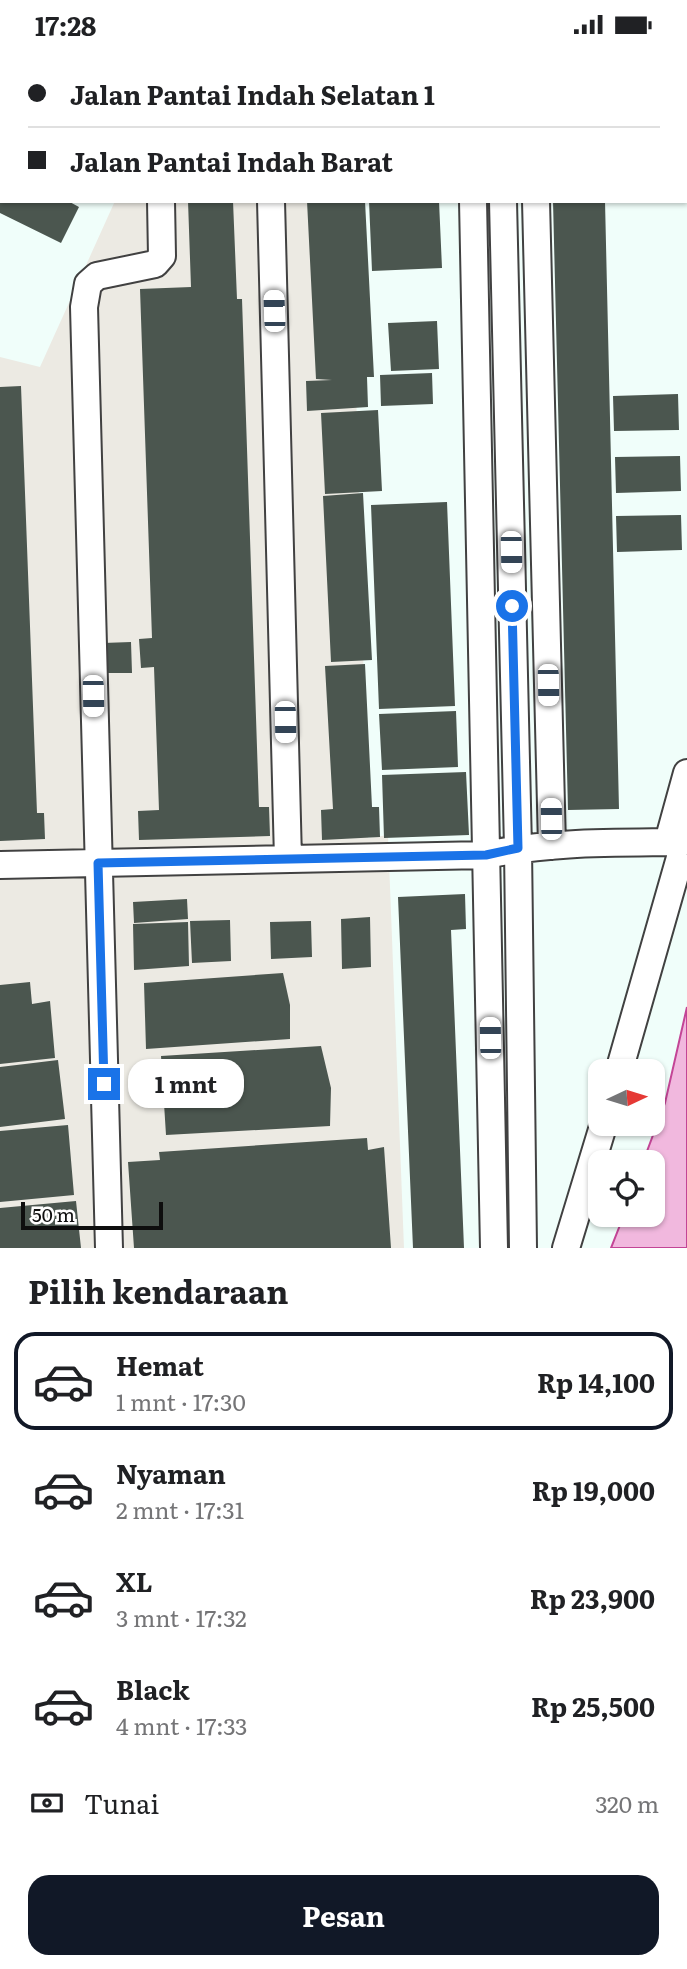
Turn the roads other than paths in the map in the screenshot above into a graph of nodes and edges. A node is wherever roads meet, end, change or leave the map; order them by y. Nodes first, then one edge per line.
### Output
1 (161, 203) edge
2 (271, 203) edge
3 (473, 203) edge
4 (503, 203) edge
5 (536, 203) edge
6 (687, 773) edge
7 (680, 839) edge
8 (552, 846) junction
9 (518, 848) junction
10 (486, 855) junction
11 (288, 859) junction
12 (98, 863) junction
13 (0, 865) edge
14 (622, 1059) edge
15 (600, 1136) edge
16 (109, 1248) edge
17 (494, 1248) edge
18 (523, 1248) edge
19 (566, 1248) edge

1 - 12 street
2 - 11 street
3 - 10 street
4 - 9 street
5 - 8 street
6 - 7 street
7 - 8 street
7 - 14 street
8 - 9 street
9 - 10 street
9 - 18 street
10 - 11 street
10 - 17 street
11 - 12 street
12 - 13 street
12 - 16 street
15 - 19 street

